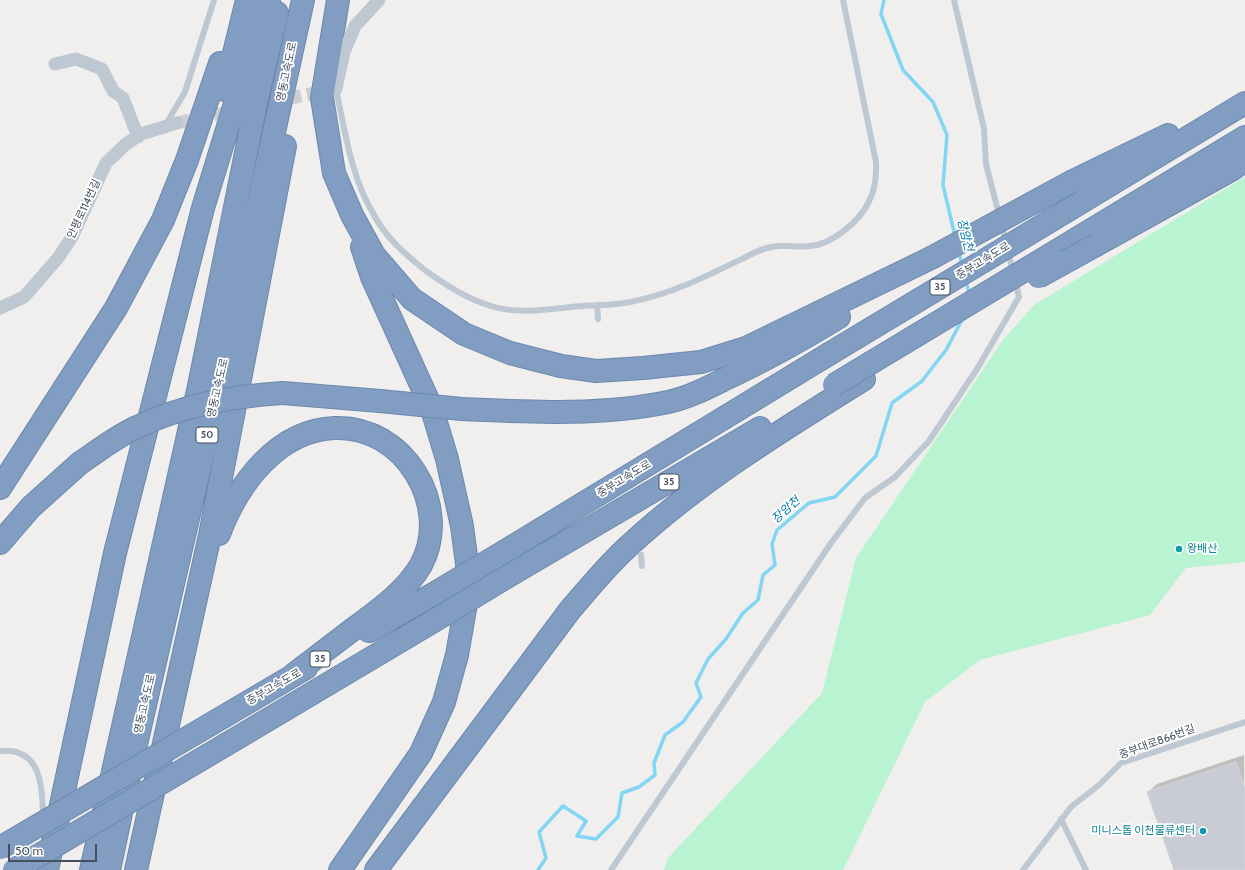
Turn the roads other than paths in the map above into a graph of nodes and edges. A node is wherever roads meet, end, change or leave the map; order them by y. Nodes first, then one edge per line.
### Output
1 (214, 0) edge
2 (243, 0) edge
3 (247, 0) edge
4 (269, 0) edge
5 (280, 0) edge
6 (303, 0) edge
7 (309, 0) edge
8 (338, 0) edge
9 (379, 0) edge
10 (843, 0) edge
11 (954, 0) edge
12 (55, 64) dead end
13 (336, 89) joint
14 (1245, 95) edge
15 (1245, 103) edge
16 (171, 125) joint
17 (138, 137) junction
18 (1245, 137) edge
19 (1245, 160) edge
20 (345, 199) junction
21 (931, 258) junction
22 (597, 305) junction
23 (0, 308) edge
24 (598, 319) dead end
25 (0, 488) edge
26 (0, 543) edge
27 (641, 555) dead end
28 (642, 566) dead end
29 (199, 585) junction
30 (293, 675) junction
31 (1245, 722) edge
32 (0, 751) edge
33 (1061, 819) junction
34 (43, 832) junction
35 (0, 848) edge
36 (14, 870) edge
37 (35, 870) edge
38 (47, 870) edge
39 (91, 870) edge
40 (109, 870) edge
41 (136, 870) edge
42 (340, 870) edge
43 (376, 870) edge
44 (611, 870) edge
45 (1023, 870) edge
46 (1086, 870) edge

1 - 16 lane
2 - 25 highway
3 - 34 highway
4 - 38 highway
5 - 39 highway, 영동고속도로 / 50
6 - 40 highway, 영동고속도로 / 50
7 - 29 highway
8 - 20 highway
9 - 13 street
10 - 22 lane
11 - 44 lane
12 - 17 street
13 - 22 lane
14 - 21 highway, bridge
15 - 30 highway, 중부고속도로 / 35, bridge
16 - 17 street, 안평로114번길
17 - 23 street, 안평로114번길
18 - 36 highway, 35, bridge
19 - 43 highway, bridge
20 - 21 highway
20 - 42 highway
21 - 26 highway, bridge
22 - 24 lane
27 - 28 lane
29 - 30 highway
29 - 41 highway
30 - 35 highway, 중부고속도로 / 35, bridge
31 - 33 lane, 중부대로866번길
32 - 34 lane
33 - 45 lane, 중부대로866번길
33 - 46 lane
34 - 37 highway

